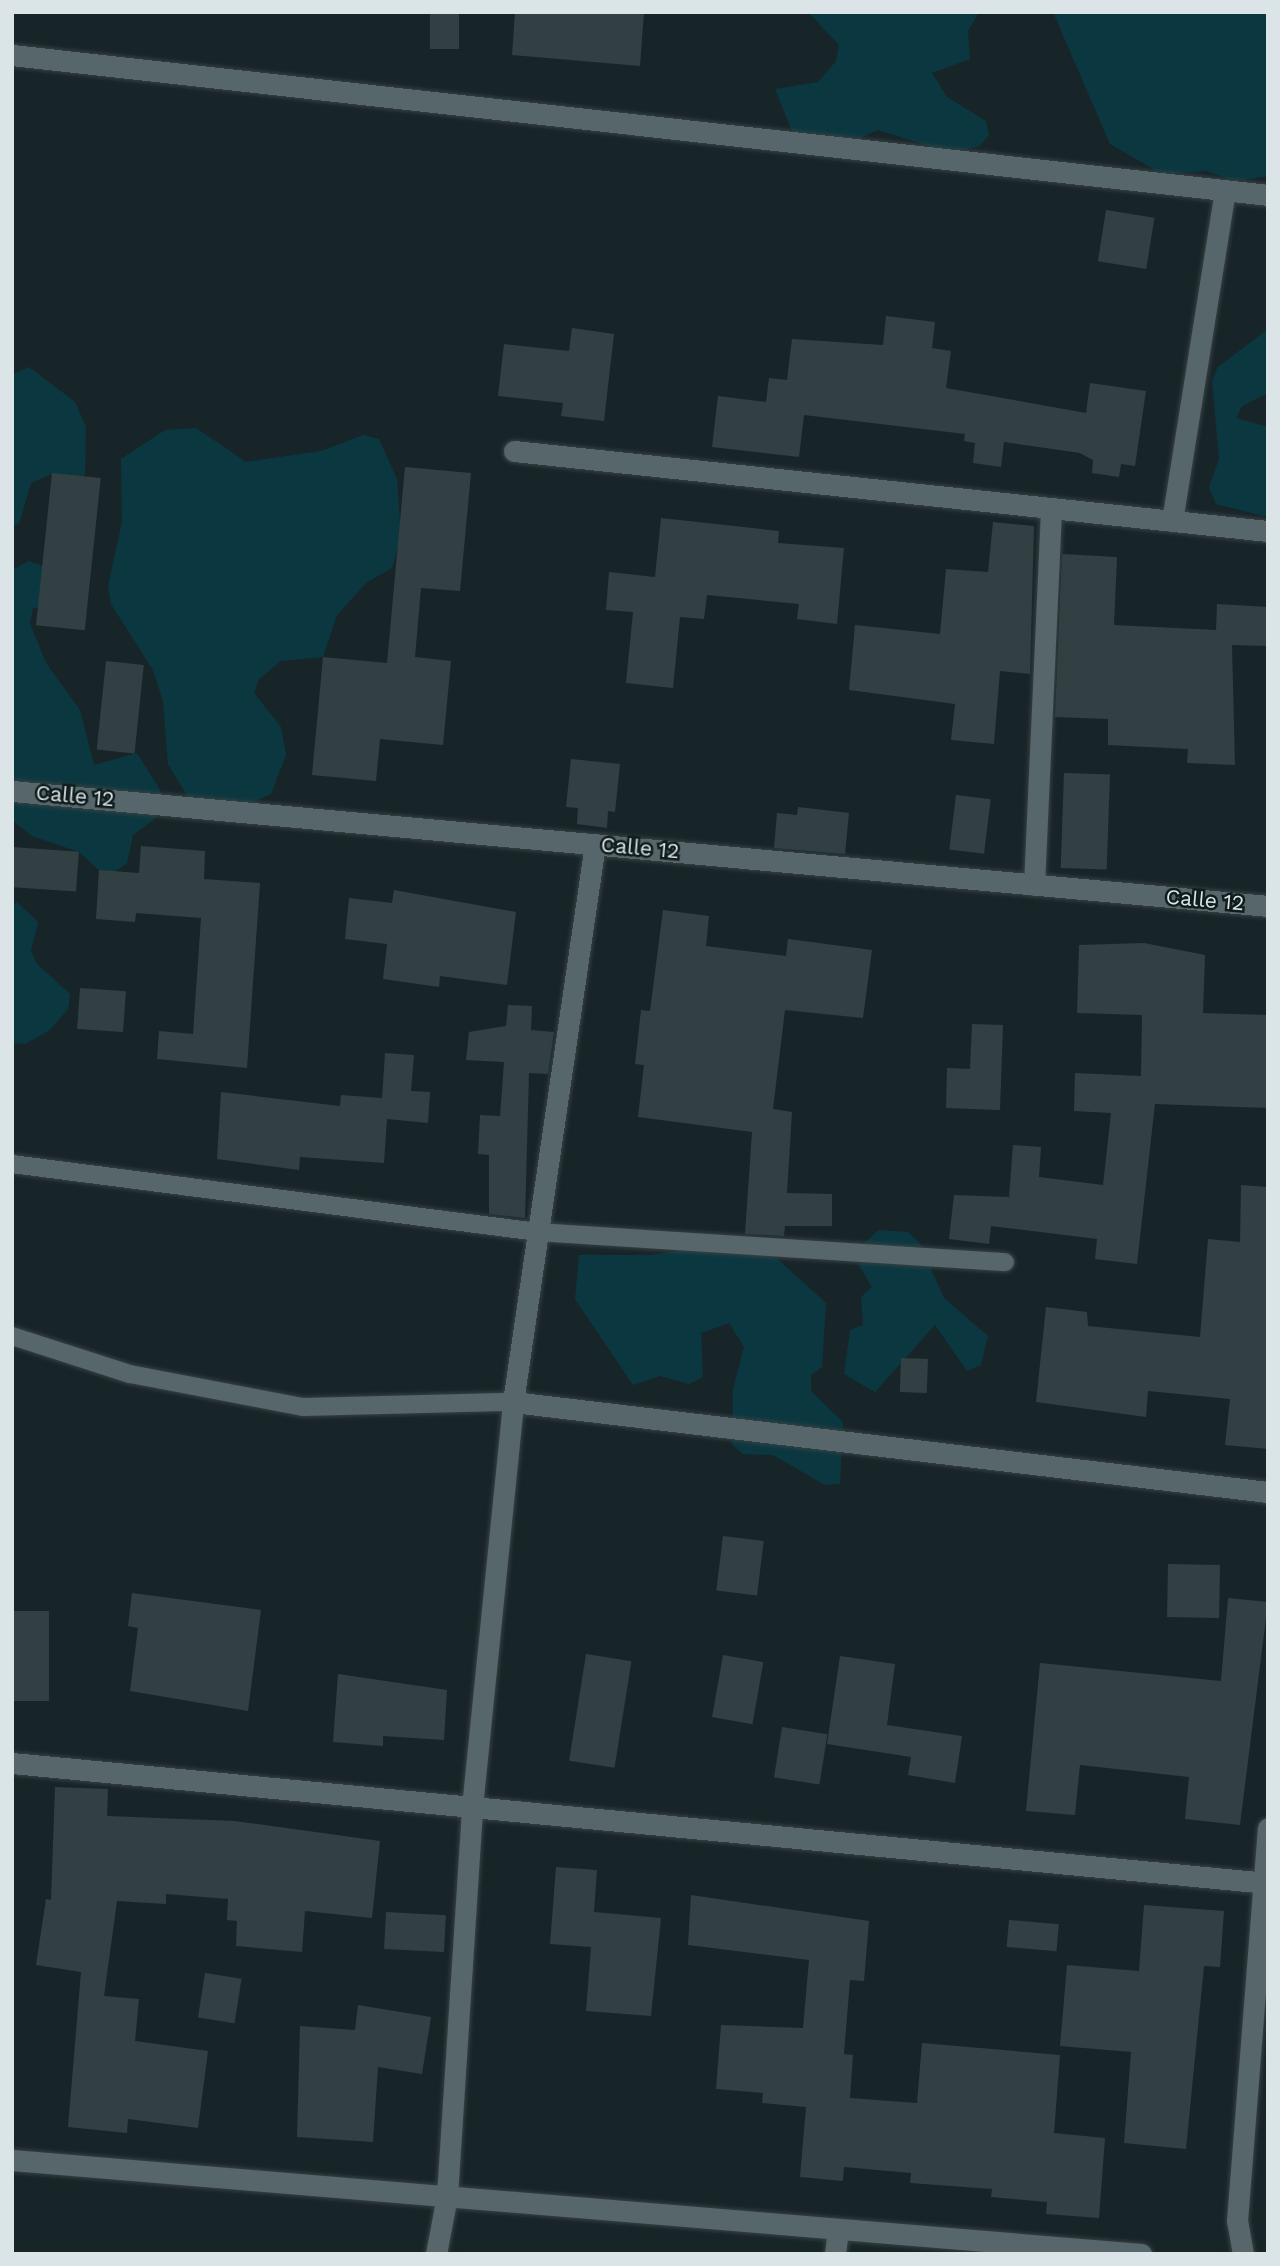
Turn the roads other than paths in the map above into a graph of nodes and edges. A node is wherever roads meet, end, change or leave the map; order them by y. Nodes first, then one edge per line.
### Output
1 (12, 55) edge
2 (1225, 190) junction
3 (1268, 195) edge
4 (514, 451) dead end
5 (1051, 508) junction
6 (1172, 521) junction
7 (1268, 531) edge
8 (12, 790) edge
9 (595, 844) junction
10 (1034, 885) junction
11 (1268, 906) edge
12 (12, 1164) edge
13 (538, 1232) junction
14 (1005, 1262) dead end
15 (12, 1336) edge
16 (513, 1402) junction
17 (1268, 1492) edge
18 (12, 1763) edge
19 (472, 1807) junction
20 (1268, 1828) edge
21 (1264, 1883) edge
22 (12, 2160) edge
23 (447, 2196) junction
24 (838, 2229) junction
25 (436, 2254) edge
26 (835, 2254) edge
27 (1141, 2254) edge
28 (1243, 2254) edge

1 - 2 street
2 - 3 street
2 - 6 street
4 - 5 street
5 - 6 street
5 - 10 street
6 - 7 street
8 - 9 street, Calle 12
9 - 10 street, Calle 12
9 - 13 street
10 - 11 street, Calle 12
12 - 13 lane
13 - 14 lane
13 - 16 street
15 - 16 lane
16 - 17 street
16 - 19 street
18 - 19 street
19 - 21 street
19 - 23 street
20 - 21 street
21 - 28 street
22 - 23 street
23 - 24 street
23 - 25 street
24 - 26 street
24 - 27 street

